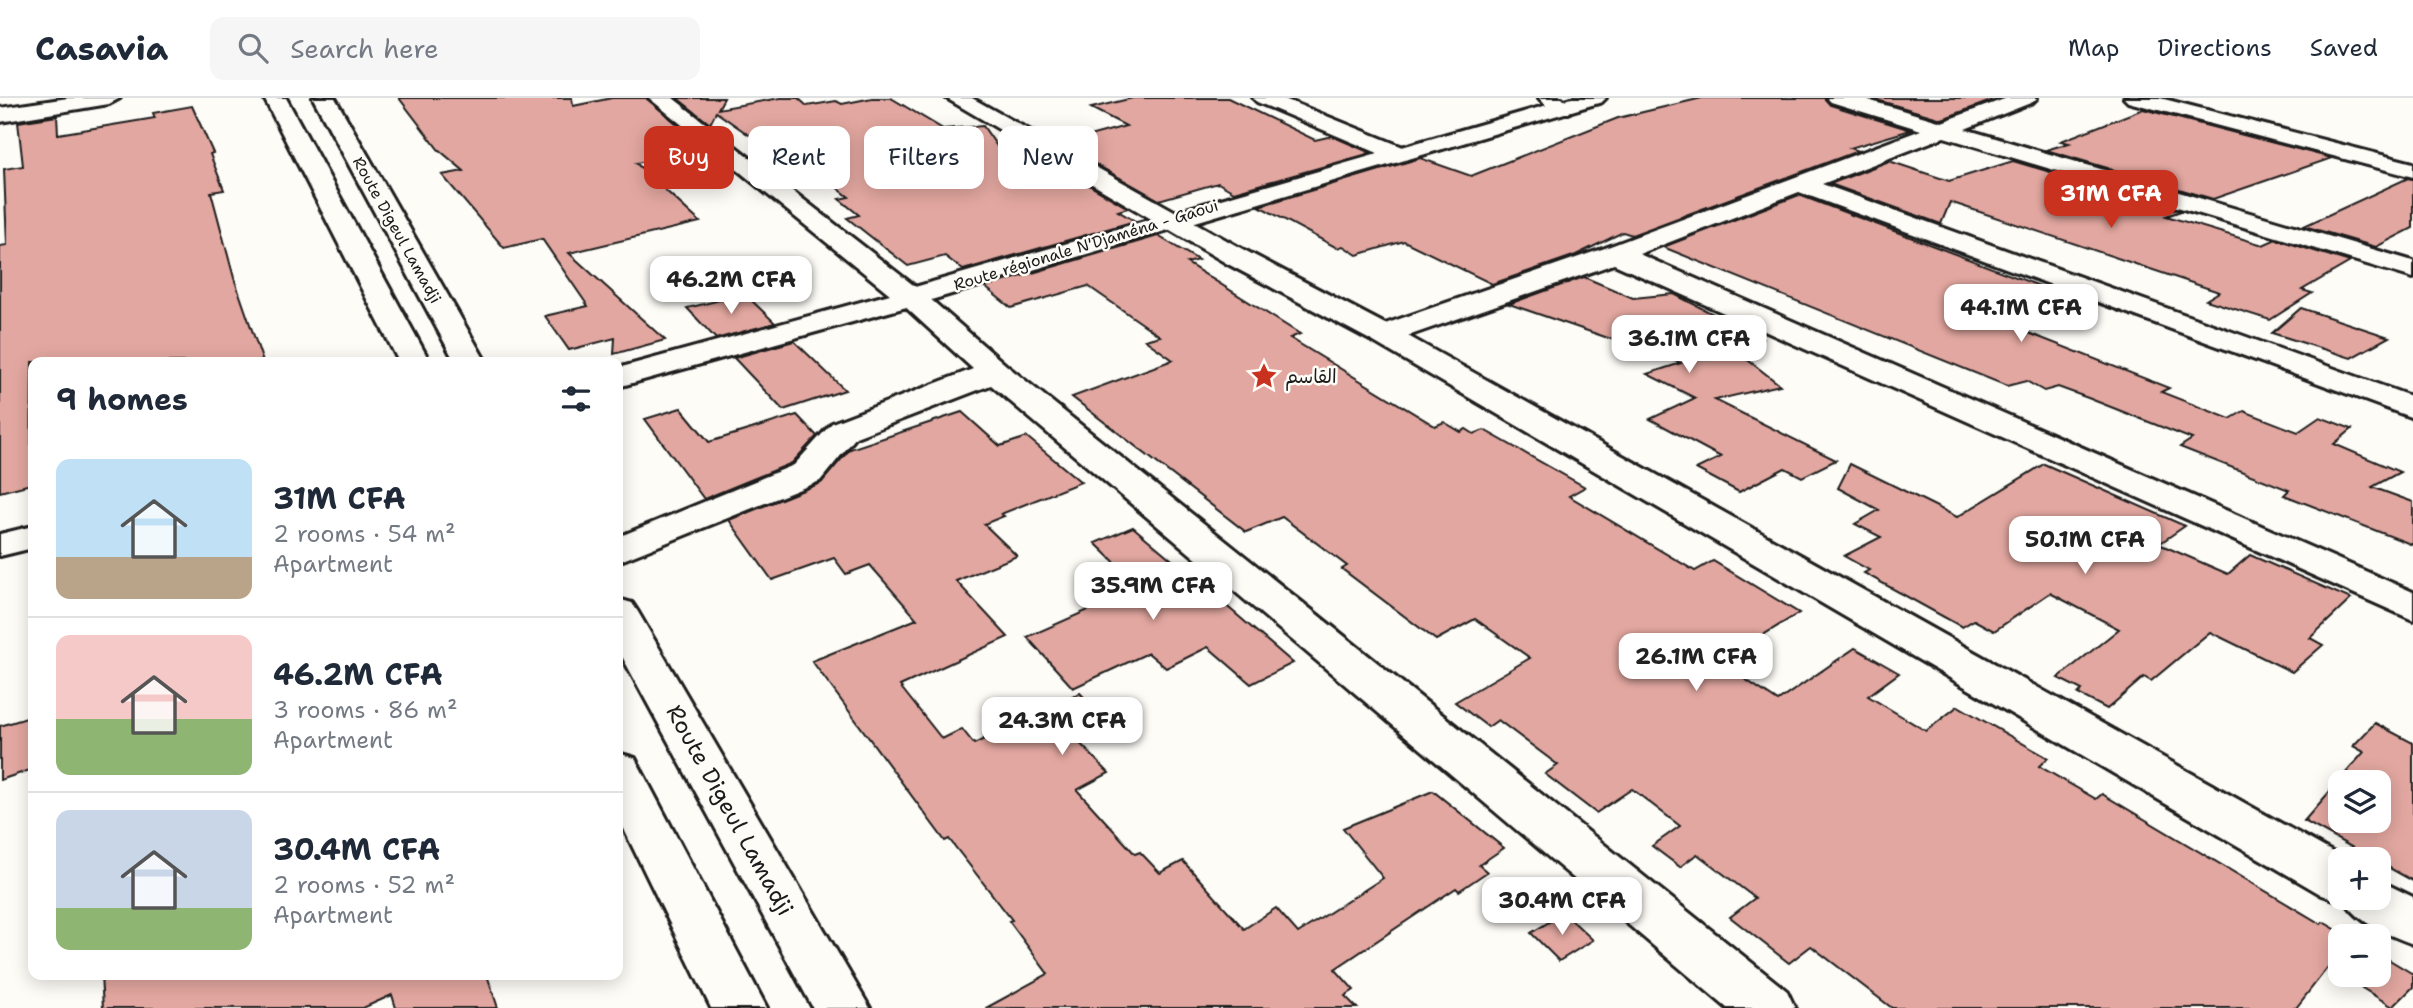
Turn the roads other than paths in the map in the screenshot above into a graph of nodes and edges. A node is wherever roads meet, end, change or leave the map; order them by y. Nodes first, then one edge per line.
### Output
1 (109, 98) edge
2 (275, 98) edge
3 (324, 98) edge
4 (660, 98) edge
5 (957, 98) edge
6 (1264, 98) edge
7 (1595, 98) edge
8 (1838, 98) edge
9 (2026, 98) edge
10 (2135, 98) edge
11 (1556, 103) edge
12 (0, 115) edge
13 (1945, 129) junction
14 (1400, 154) junction
15 (2413, 170) edge
16 (1799, 184) junction
17 (1172, 219) junction
18 (1615, 254) junction
19 (2413, 270) edge
20 (911, 298) junction
21 (1382, 335) junction
22 (412, 357) edge
23 (468, 357) edge
24 (995, 372) junction
25 (623, 377) edge
26 (2413, 408) edge
27 (28, 538) edge
28 (0, 545) edge
29 (623, 549) edge
30 (2413, 607) edge
31 (623, 621) edge
32 (623, 780) edge
33 (2328, 874) edge
34 (2391, 910) edge
35 (2413, 922) edge
36 (739, 1008) edge
37 (842, 1008) edge
38 (1768, 1008) edge

1 - 12 street
2 - 22 street
3 - 23 street, Route Digeul Lamadji
4 - 20 street
5 - 17 street
6 - 14 street
7 - 11 street, Route régionale N'Djaména - Gaoui
8 - 13 street
9 - 13 street
10 - 15 street
11 - 14 street, Route régionale N'Djaména - Gaoui
13 - 16 street
13 - 19 street
14 - 17 street, Route régionale N'Djaména - Gaoui
16 - 18 street
16 - 26 street
17 - 20 street, Route régionale N'Djaména - Gaoui
17 - 21 street
18 - 21 street
18 - 30 street
20 - 24 street
20 - 25 street, Route régionale N'Djaména - Gaoui
21 - 33 street
24 - 29 street
24 - 38 street
27 - 28 street
31 - 37 street, Route Digeul Lamadji
32 - 36 street
34 - 35 street

